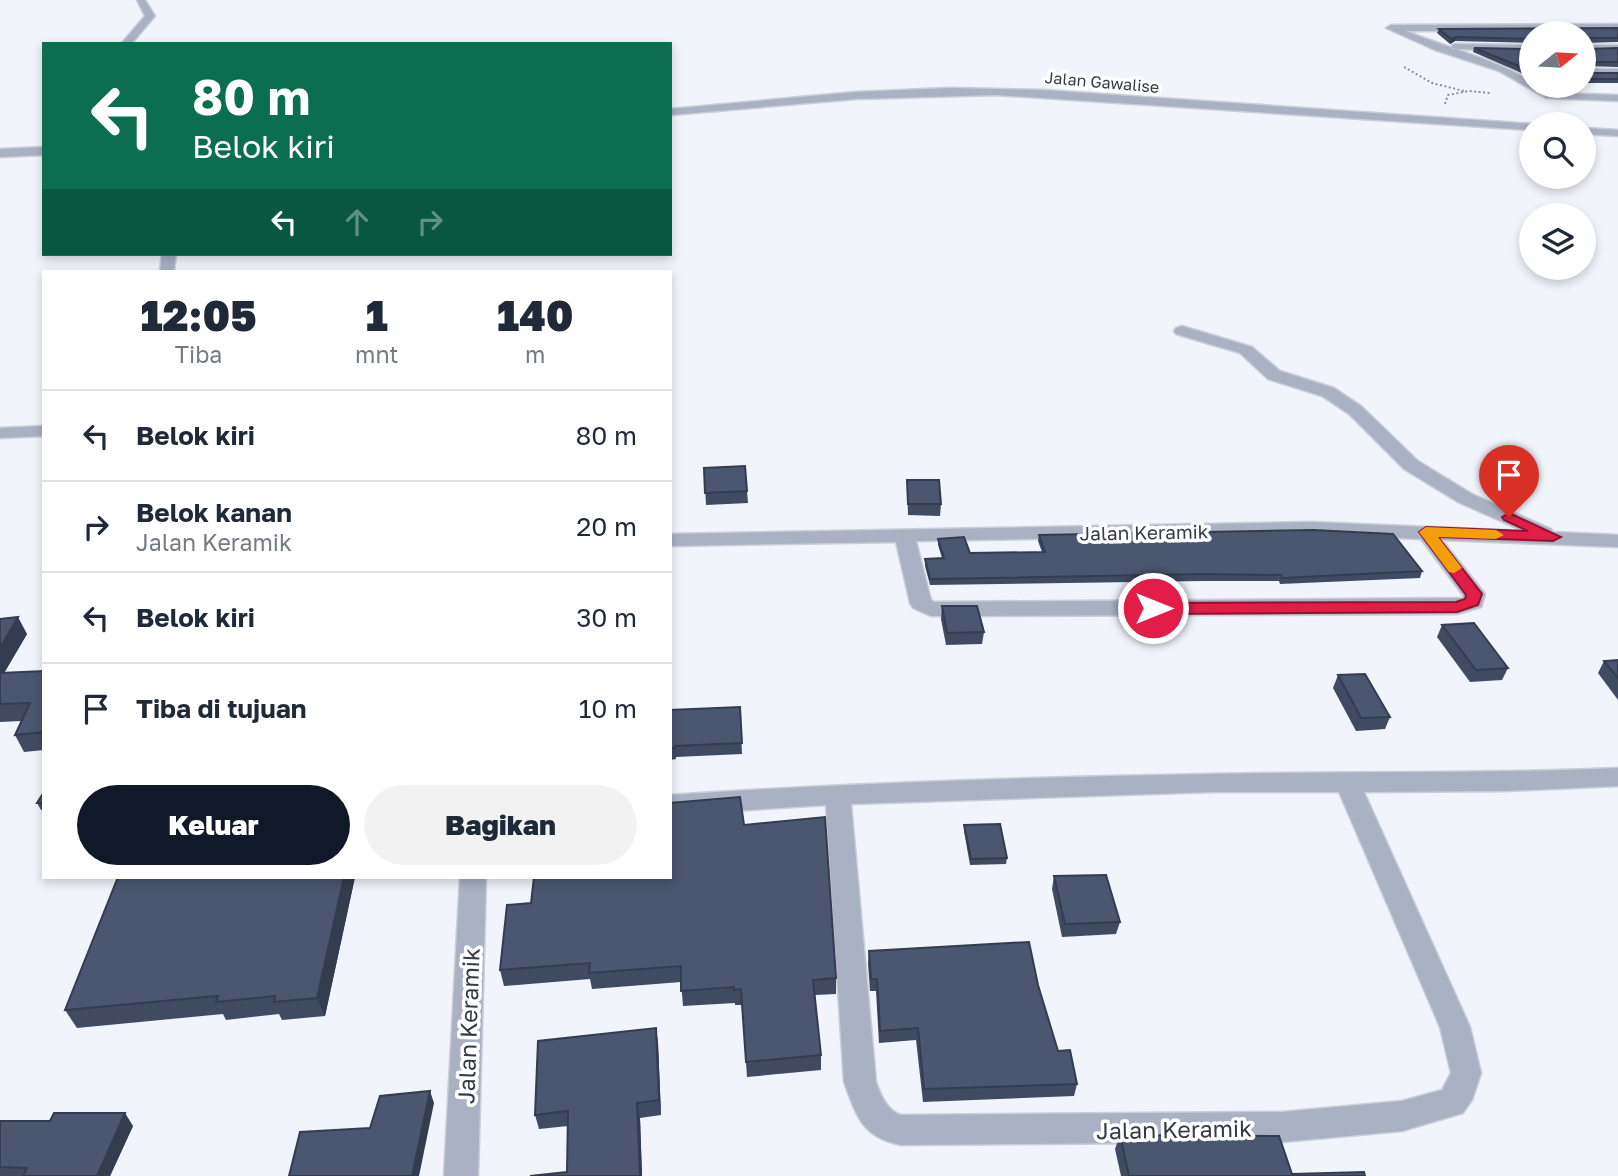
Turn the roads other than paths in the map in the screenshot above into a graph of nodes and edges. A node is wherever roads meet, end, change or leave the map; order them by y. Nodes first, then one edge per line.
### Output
1 (141, 0) edge
2 (1618, 27) edge
3 (128, 42) edge
4 (1435, 47) junction
5 (1519, 48) edge
6 (1596, 48) edge
7 (1618, 48) edge
8 (1596, 72) edge
9 (1618, 72) edge
10 (1511, 73) junction
11 (1519, 73) edge
12 (1618, 98) edge
13 (672, 112) edge
14 (1519, 126) edge
15 (1596, 132) edge
16 (1618, 133) edge
17 (42, 151) edge
18 (0, 153) edge
19 (1182, 331) dead end
20 (42, 431) edge
21 (0, 433) edge
22 (1426, 532) junction
23 (905, 536) junction
24 (1553, 537) junction
25 (672, 540) edge
26 (1618, 541) edge
27 (1618, 777) edge
28 (1348, 784) junction
29 (838, 797) junction
30 (672, 804) edge
31 (473, 879) edge
32 (461, 1176) edge

1 - 3 street
2 - 4 street
4 - 5 street
4 - 10 street
6 - 7 street
8 - 9 street
10 - 11 street
10 - 12 street
13 - 14 street, Jalan Gawalise
15 - 16 street
17 - 18 street
19 - 24 street
20 - 21 street
22 - 23 street, Jalan Keramik
22 - 23 street
22 - 24 street, Jalan Keramik
23 - 25 street, Jalan Keramik
24 - 26 street, Jalan Keramik
27 - 28 street
28 - 29 street
28 - 29 street, Jalan Keramik
29 - 30 street
31 - 32 street, Jalan Keramik

